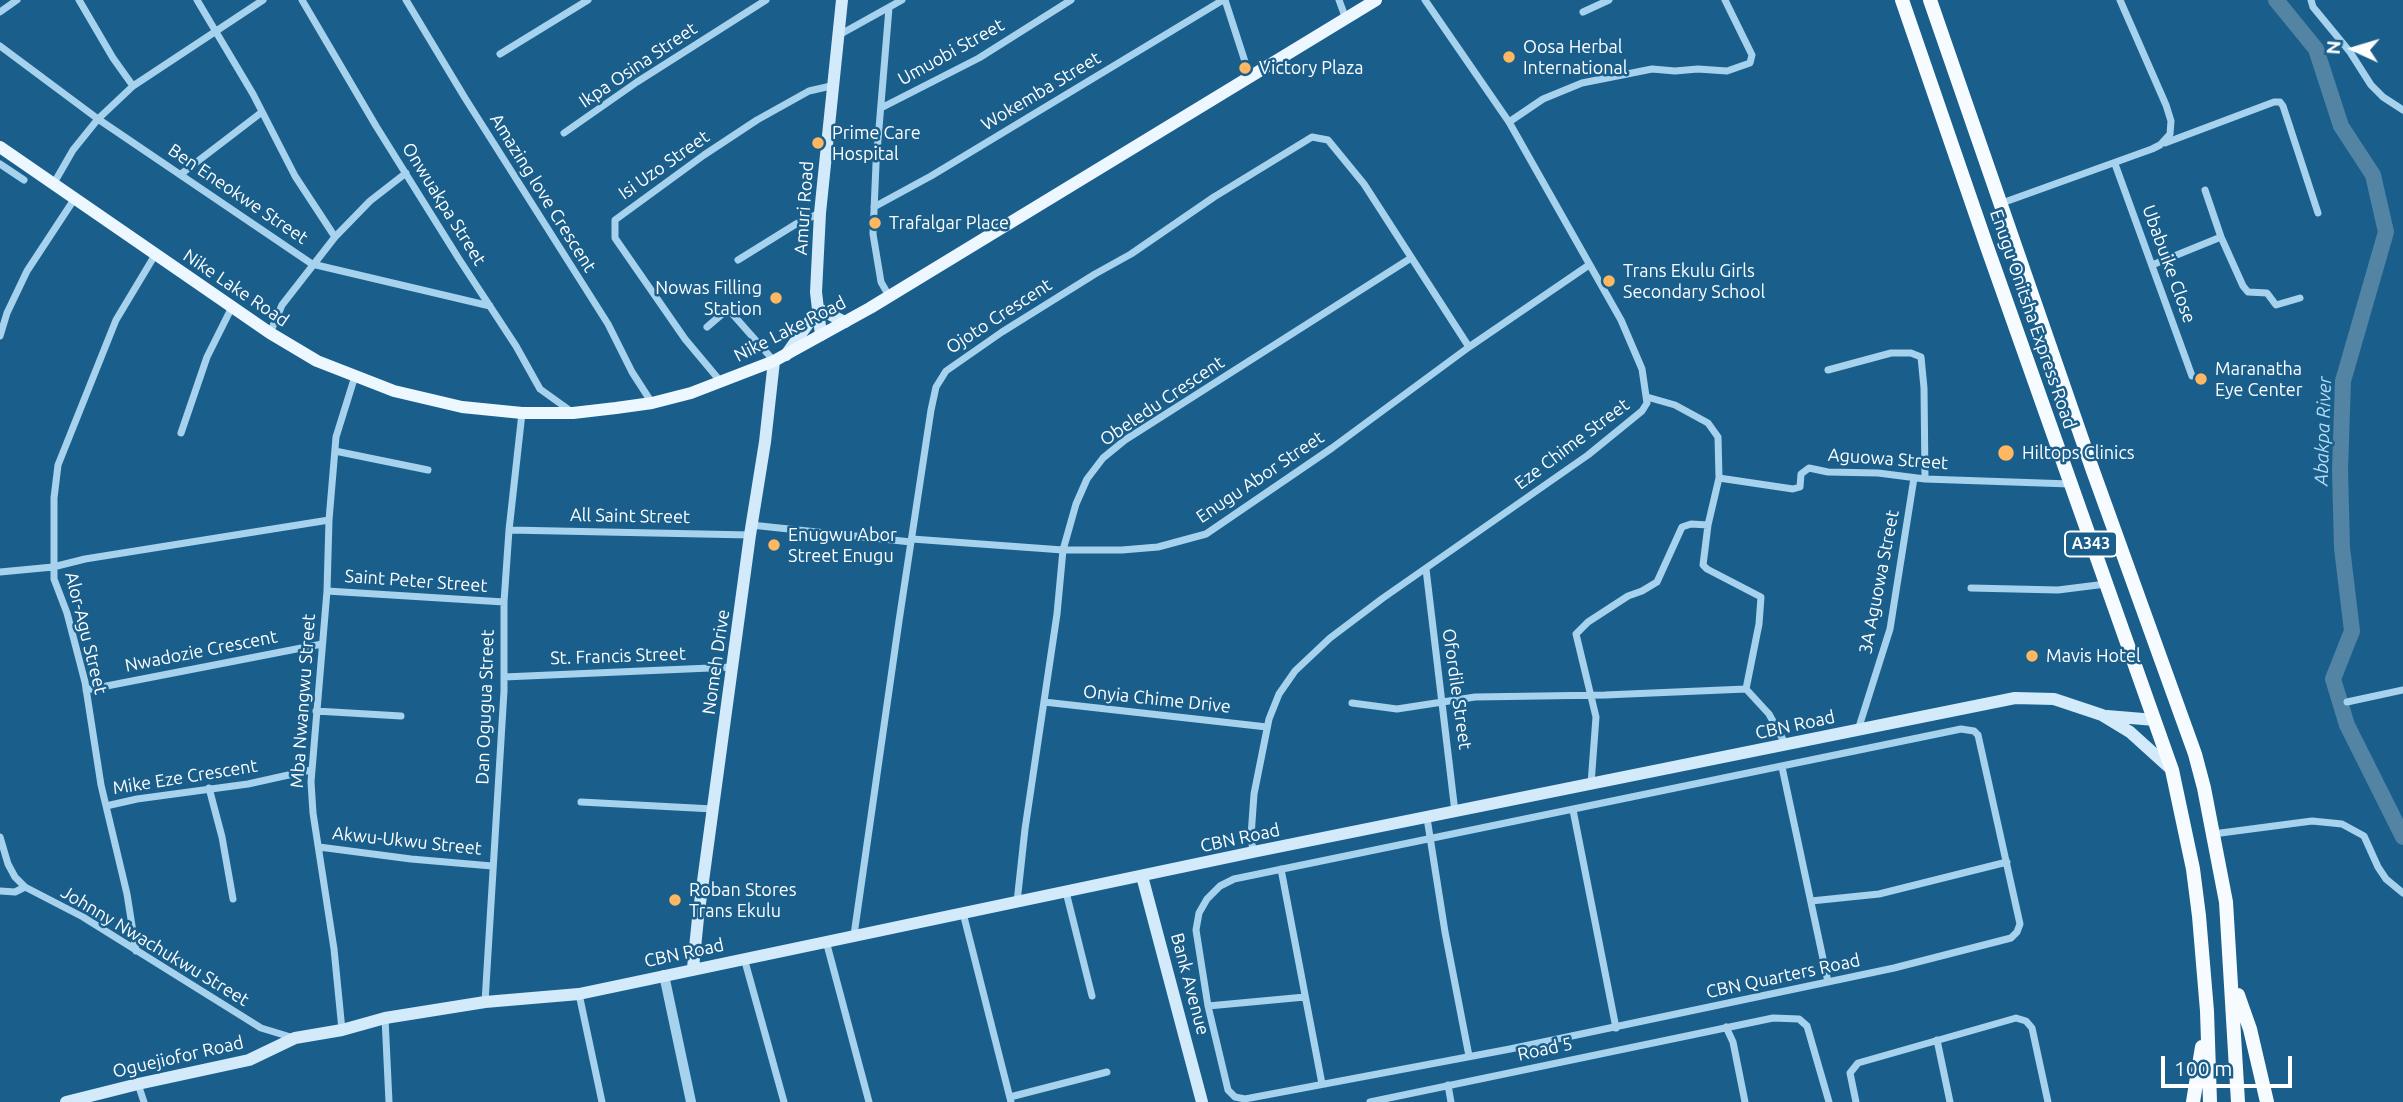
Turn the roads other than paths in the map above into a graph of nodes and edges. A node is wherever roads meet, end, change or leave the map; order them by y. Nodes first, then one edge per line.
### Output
1 (17, 0) edge
2 (79, 0) edge
3 (197, 0) edge
4 (263, 0) edge
5 (302, 0) edge
6 (406, 0) edge
7 (588, 0) edge
8 (766, 0) edge
9 (842, 0) edge
10 (902, 0) edge
11 (1071, 0) edge
12 (1224, 0) edge
13 (1339, 0) edge
14 (1376, 0) edge
15 (1425, 0) edge
16 (1609, 0) edge
17 (1725, 0) edge
18 (1902, 0) edge
19 (1930, 0) edge
20 (2120, 0) edge
21 (2311, 0) edge
22 (889, 8) junction
23 (0, 12) edge
24 (1583, 12) dead end
25 (1346, 19) junction
26 (217, 31) junction
27 (839, 36) junction
28 (0, 46) edge
29 (500, 54) dead end
30 (1250, 77) junction
31 (133, 86) junction
32 (831, 86) junction
33 (881, 107) junction
34 (2403, 110) edge
35 (262, 112) junction
36 (98, 119) junction
37 (1509, 122) junction
38 (564, 133) dead end
39 (2160, 145) junction
40 (0, 147) edge
41 (0, 164) edge
42 (2115, 164) junction
43 (406, 173) junction
44 (181, 174) junction
45 (24, 180) dead end
46 (54, 183) junction
47 (2205, 190) dead end
48 (75, 198) junction
49 (2002, 204) junction
50 (874, 207) junction
51 (820, 213) junction
52 (2319, 214) dead end
53 (335, 237) junction
54 (2221, 237) junction
55 (155, 255) junction
56 (1410, 258) junction
57 (738, 260) dead end
58 (312, 264) junction
59 (1589, 265) junction
60 (2152, 265) junction
61 (889, 296) junction
62 (2300, 298) dead end
63 (491, 306) junction
64 (0, 307) edge
65 (232, 307) junction
66 (7, 313) junction
67 (816, 314) junction
68 (845, 322) junction
69 (706, 327) dead end
70 (270, 333) junction
71 (0, 336) edge
72 (816, 338) junction
73 (1469, 347) junction
74 (786, 355) junction
75 (774, 361) junction
76 (1828, 370) dead end
77 (355, 376) junction
78 (2192, 376) dead end
79 (721, 382) junction
80 (1647, 402) junction
81 (652, 403) junction
82 (573, 413) junction
83 (522, 414) junction
84 (181, 433) dead end
85 (335, 451) junction
86 (428, 470) dead end
87 (1719, 478) junction
88 (1914, 478) junction
89 (1925, 479) junction
90 (2070, 484) junction
91 (329, 520) junction
92 (1708, 525) junction
93 (509, 530) junction
94 (751, 530) junction
95 (912, 540) junction
96 (1063, 550) junction
97 (54, 567) junction
98 (1426, 569) junction
99 (0, 572) edge
100 (2106, 584) junction
101 (1971, 588) dead end
102 (327, 591) junction
103 (504, 602) junction
104 (322, 644) junction
105 (733, 667) junction
106 (504, 677) junction
107 (1746, 689) junction
108 (86, 690) junction
109 (2403, 690) edge
110 (1591, 696) junction
111 (1044, 702) junction
112 (1441, 702) junction
113 (2347, 702) dead end
114 (1352, 703) dead end
115 (316, 711) junction
116 (2102, 715) junction
117 (401, 716) dead end
118 (2155, 720) junction
119 (1267, 727) junction
120 (1858, 730) junction
121 (1786, 745) junction
122 (1782, 767) junction
123 (311, 769) junction
124 (2172, 770) junction
125 (1591, 785) junction
126 (209, 788) junction
127 (581, 802) dead end
128 (106, 806) junction
129 (713, 809) junction
130 (1573, 810) junction
131 (1455, 812) junction
132 (1427, 818) junction
133 (2213, 834) junction
134 (0, 837) edge
135 (1430, 839) junction
136 (319, 847) junction
137 (1253, 852) junction
138 (2007, 862) junction
139 (492, 866) junction
140 (1281, 869) junction
141 (1142, 876) junction
142 (25, 887) junction
143 (0, 891) edge
144 (1066, 892) junction
145 (2403, 893) edge
146 (233, 899) dead end
147 (1811, 901) junction
148 (1017, 902) junction
149 (963, 913) junction
150 (855, 935) junction
151 (826, 941) junction
152 (136, 951) junction
153 (744, 957) junction
154 (693, 968) junction
155 (664, 975) junction
156 (2232, 977) junction
157 (1828, 982) junction
158 (579, 994) junction
159 (1092, 996) dead end
160 (1305, 997) junction
161 (485, 1002) junction
162 (1208, 1006) junction
163 (2207, 1011) junction
164 (385, 1018) junction
165 (1726, 1027) junction
166 (1616, 1028) junction
167 (342, 1030) junction
168 (295, 1038) junction
169 (1937, 1040) junction
170 (1469, 1056) junction
171 (1107, 1072) dead end
172 (138, 1083) junction
173 (1322, 1084) junction
174 (1448, 1085) junction
175 (1011, 1100) edge
176 (66, 1102) edge
177 (144, 1102) edge
178 (389, 1102) edge
179 (602, 1102) edge
180 (691, 1102) edge
181 (784, 1102) edge
182 (869, 1102) edge
183 (1202, 1102) edge
184 (1370, 1102) edge
185 (1451, 1102) edge
186 (1745, 1102) edge
187 (1829, 1102) edge
188 (1856, 1102) edge
189 (1950, 1102) edge
190 (2048, 1102) edge
191 (2193, 1102) edge
192 (2210, 1102) edge
193 (2238, 1102) edge
194 (2267, 1102) edge

1 - 23 street
2 - 31 street
3 - 26 street
4 - 26 street
5 - 43 street, Onwuakpa Street
6 - 81 street, Amazing love Crescent
7 - 29 street
8 - 38 street, Ikpa Osina Street
9 - 27 main road, Amuri Road
10 - 22 street
11 - 33 street, Umuobi Street
12 - 30 street
12 - 50 street, Wokemba Street
13 - 25 street
14 - 25 main road, Nike Lake Road
15 - 37 street, Eze Chime Street
16 - 24 street
17 - 37 street
18 - 90 highway, Enugu Onitsha Express Road / A343
19 - 49 highway, Enugu Onitsha Express Road / A343
20 - 39 street
21 - 34 street
22 - 27 street
22 - 33 street
25 - 30 main road, Nike Lake Road
26 - 31 street
26 - 35 street
27 - 32 main road, Amuri Road
28 - 36 street, Ben Eneokwe Street
30 - 61 main road, Nike Lake Road
31 - 36 street
32 - 51 main road, Amuri Road
32 - 79 street, Isi Uzo Street
33 - 50 street
35 - 44 street
35 - 53 street
36 - 44 street, Ben Eneokwe Street
36 - 46 street
37 - 59 street, Eze Chime Street
39 - 42 street
39 - 52 street
40 - 46 main road, Nike Lake Road
41 - 45 street
42 - 49 street
42 - 60 street, Ubabuike Close
43 - 53 street
43 - 63 street, Onwuakpa Street
44 - 58 street, Ben Eneokwe Street
46 - 48 main road, Nike Lake Road
47 - 54 street
48 - 55 main road, Nike Lake Road
48 - 66 street
49 - 133 highway, Enugu Onitsha Express Road / A343
50 - 61 street
51 - 57 street
51 - 67 main road, Amuri Road
53 - 58 street
54 - 60 street
54 - 62 street
55 - 65 main road, Nike Lake Road
55 - 97 street, Alor-Agu Street
56 - 73 street, Ojoto Crescent
56 - 95 street, Ojoto Crescent
56 - 96 street, Obeledu Crescent
58 - 63 street, Ben Eneokwe Street
58 - 70 street
59 - 73 street, Enugu Abor Street
59 - 80 street, Eze Chime Street
60 - 78 street, Ubabuike Close
61 - 68 main road, Nike Lake Road
63 - 82 street, Onwuakpa Street
64 - 66 street
65 - 70 main road, Nike Lake Road
65 - 84 street
66 - 71 street
67 - 68 main road
67 - 72 main road, Amuri Road
67 - 74 main road
68 - 72 main road, Nike Lake Road
69 - 75 street
70 - 77 main road, Nike Lake Road
72 - 74 main road, Nike Lake Road
73 - 96 street, Enugu Abor Street
74 - 75 main road, Nike Lake Road
75 - 79 main road, Nike Lake Road
75 - 94 main road, Nomeh Drive
76 - 89 street
77 - 83 main road, Nike Lake Road
77 - 85 street, Mba Nwangwu Street
79 - 81 main road, Nike Lake Road
80 - 87 street
80 - 98 street, Eze Chime Street
81 - 82 main road, Nike Lake Road
82 - 83 main road, Nike Lake Road
83 - 93 street, Dan Ogugua Street
85 - 86 street
85 - 91 street, Mba Nwangwu Street
87 - 88 street, Aguowa Street
87 - 92 street
88 - 89 street, Aguowa Street
88 - 120 street, 3A Aguowa Street
89 - 90 street, Aguowa Street
90 - 100 highway, Enugu Onitsha Express Road / A343
91 - 97 street
91 - 102 street, Mba Nwangwu Street
92 - 107 street
92 - 110 street
93 - 94 street, All Saint Street
93 - 103 street, Dan Ogugua Street
94 - 95 street, All Saint Street
94 - 105 main road, Nomeh Drive
95 - 96 street, Enugu Abor Street
95 - 150 street, Ojoto Crescent
96 - 111 street, Obeledu Crescent
97 - 99 street
97 - 108 street, Alor-Agu Street
98 - 112 street, Ofordile Street
98 - 119 street, Eze Chime Street
100 - 101 street
100 - 118 highway, Enugu Onitsha Express Road / A343
102 - 103 street, Saint Peter Street
102 - 104 street, Mba Nwangwu Street
103 - 106 street, Dan Ogugua Street
104 - 108 street, Nwadozie Crescent
104 - 115 street, Mba Nwangwu Street
105 - 106 street, St. Francis Street
105 - 129 main road, Nomeh Drive
106 - 139 street, Dan Ogugua Street
107 - 110 street
107 - 121 street
108 - 128 street, Alor-Agu Street
109 - 113 street
110 - 112 street
110 - 125 street
111 - 119 street, Onyia Chime Drive
111 - 148 street, Obeledu Crescent
112 - 114 street
112 - 131 street, Ofordile Street
115 - 117 street
115 - 123 street, Mba Nwangwu Street
116 - 118 main road
116 - 120 main road, CBN Road
116 - 124 main road, CBN Road
118 - 124 highway, Enugu Onitsha Express Road / A343
119 - 137 street, Eze Chime Street
120 - 121 main road, CBN Road
121 - 125 main road, CBN Road
122 - 130 street, CBN Quarters Road
122 - 138 street, CBN Quarters Road
122 - 147 street
123 - 126 street, Mike Eze Crescent
123 - 136 street, Mba Nwangwu Street
124 - 163 highway, Enugu Onitsha Express Road / A343
125 - 131 main road, CBN Road
126 - 128 street, Mike Eze Crescent
126 - 146 street
127 - 129 street
128 - 152 street, Alor-Agu Street
129 - 154 main road, Nomeh Drive
130 - 135 street, CBN Quarters Road
130 - 166 street
131 - 132 main road, CBN Road
132 - 135 street
132 - 137 main road, CBN Road
133 - 145 street
133 - 156 highway, Enugu Onitsha Express Road / A343
134 - 142 street
135 - 140 street, CBN Quarters Road
135 - 170 street
136 - 139 street, Akwu-Ukwu Street
136 - 167 street, Mba Nwangwu Street
137 - 141 main road, CBN Road
138 - 147 street
138 - 157 street, CBN Quarters Road
139 - 161 street, Dan Ogugua Street
140 - 160 street
140 - 162 street, CBN Quarters Road
141 - 144 main road, CBN Road
141 - 183 main road, Bank Avenue
142 - 143 street
142 - 152 street, Johnny Nwachukwu Street
144 - 148 main road, CBN Road
144 - 159 street
147 - 157 street
148 - 149 main road, CBN Road
149 - 150 main road, CBN Road
149 - 175 street
150 - 151 main road, CBN Road
151 - 153 main road, CBN Road
151 - 182 street
152 - 168 street, Johnny Nwachukwu Street
153 - 154 main road, CBN Road
153 - 181 street
154 - 155 main road, CBN Road
155 - 158 main road, CBN Road
155 - 180 street
156 - 193 highway, Enugu Onitsha Express Road / A343
156 - 194 highway
157 - 166 street, CBN Quarters Road
158 - 161 main road, CBN Road
158 - 179 street
160 - 162 street
160 - 173 street
161 - 164 main road, CBN Road
162 - 173 street, CBN Quarters Road
163 - 191 highway
163 - 192 highway, Enugu Onitsha Express Road / A343
164 - 167 main road, CBN Road
164 - 178 street
165 - 174 street, Road 5
165 - 186 street
165 - 187 street, Road 5
166 - 170 street, CBN Quarters Road
167 - 168 main road, CBN Road
168 - 172 main road, Oguejiofor Road
169 - 188 street
169 - 189 street
169 - 190 street
170 - 173 street, CBN Quarters Road
171 - 175 street
172 - 176 main road, Oguejiofor Road
172 - 177 street
174 - 184 street, Road 5
174 - 185 street

